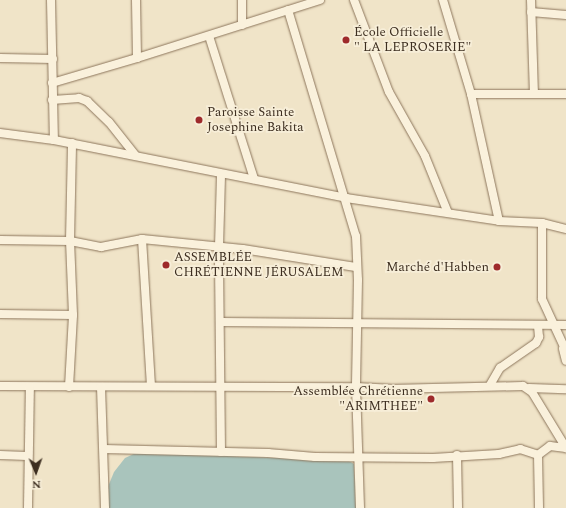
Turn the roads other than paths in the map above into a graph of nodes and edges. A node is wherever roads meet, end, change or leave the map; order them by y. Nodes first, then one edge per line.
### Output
1 (51, 0) edge
2 (136, 0) edge
3 (242, 0) edge
4 (320, 0) edge
5 (354, 0) edge
6 (442, 0) edge
7 (531, 0) edge
8 (288, 10) junction
9 (532, 12) junction
10 (566, 15) edge
11 (242, 25) junction
12 (209, 36) junction
13 (0, 58) edge
14 (137, 58) junction
15 (53, 59) junction
16 (52, 83) junction
17 (534, 93) junction
18 (471, 94) junction
19 (566, 94) edge
20 (52, 100) junction
21 (0, 133) edge
22 (54, 140) junction
23 (72, 143) junction
24 (136, 156) junction
25 (221, 174) junction
26 (254, 178) junction
27 (346, 198) junction
28 (448, 213) junction
29 (498, 221) junction
30 (542, 223) junction
31 (566, 229) edge
32 (142, 239) junction
33 (0, 240) edge
34 (70, 241) junction
35 (219, 247) junction
36 (356, 267) junction
37 (0, 314) edge
38 (73, 315) junction
39 (221, 322) junction
40 (357, 322) junction
41 (538, 325) junction
42 (552, 325) junction
43 (566, 325) edge
44 (565, 350) edge
45 (566, 361) edge
46 (490, 385) junction
47 (0, 386) edge
48 (151, 386) junction
49 (30, 387) junction
50 (69, 387) junction
51 (101, 387) junction
52 (356, 387) junction
53 (221, 388) junction
54 (529, 388) junction
55 (566, 389) edge
56 (566, 448) edge
57 (104, 449) junction
58 (221, 452) junction
59 (0, 455) edge
60 (457, 455) junction
61 (538, 455) junction
62 (27, 456) junction
63 (359, 458) junction
64 (28, 508) edge
65 (105, 508) edge
66 (360, 508) edge
67 (458, 508) edge
68 (539, 508) edge

1 - 15 street
2 - 14 street
3 - 11 street
4 - 8 street
5 - 28 street
6 - 18 street
7 - 9 street
8 - 11 street
8 - 27 street
9 - 10 street
9 - 17 street
11 - 12 street
12 - 14 street
12 - 26 street
13 - 15 street
14 - 16 street
15 - 16 street
16 - 20 street
17 - 18 street
17 - 19 street
18 - 29 street
20 - 22 street
20 - 24 street
21 - 22 street
22 - 23 street
23 - 24 street
23 - 34 street
24 - 25 street
25 - 26 street
25 - 35 street
26 - 27 street
27 - 28 street
27 - 36 street
28 - 29 street
29 - 30 street
30 - 31 street
30 - 42 street
32 - 34 street
32 - 35 street
32 - 48 street
33 - 34 street
34 - 38 street
35 - 36 street
35 - 39 street
36 - 40 street
37 - 38 street
38 - 50 street
39 - 40 street
39 - 53 street
40 - 41 street
40 - 52 street
41 - 42 street
41 - 46 street
42 - 43 street
42 - 44 street
44 - 45 street
46 - 52 street
46 - 54 street
47 - 49 street
48 - 51 street
48 - 53 street
49 - 50 street
49 - 62 street
50 - 51 street
51 - 57 street
52 - 53 street
52 - 63 street
53 - 58 street
54 - 55 street
54 - 56 street
56 - 61 street
57 - 58 street
57 - 65 street
58 - 63 street
59 - 62 street
60 - 61 street
60 - 63 street
60 - 67 street
61 - 68 street
62 - 64 street
63 - 66 street

